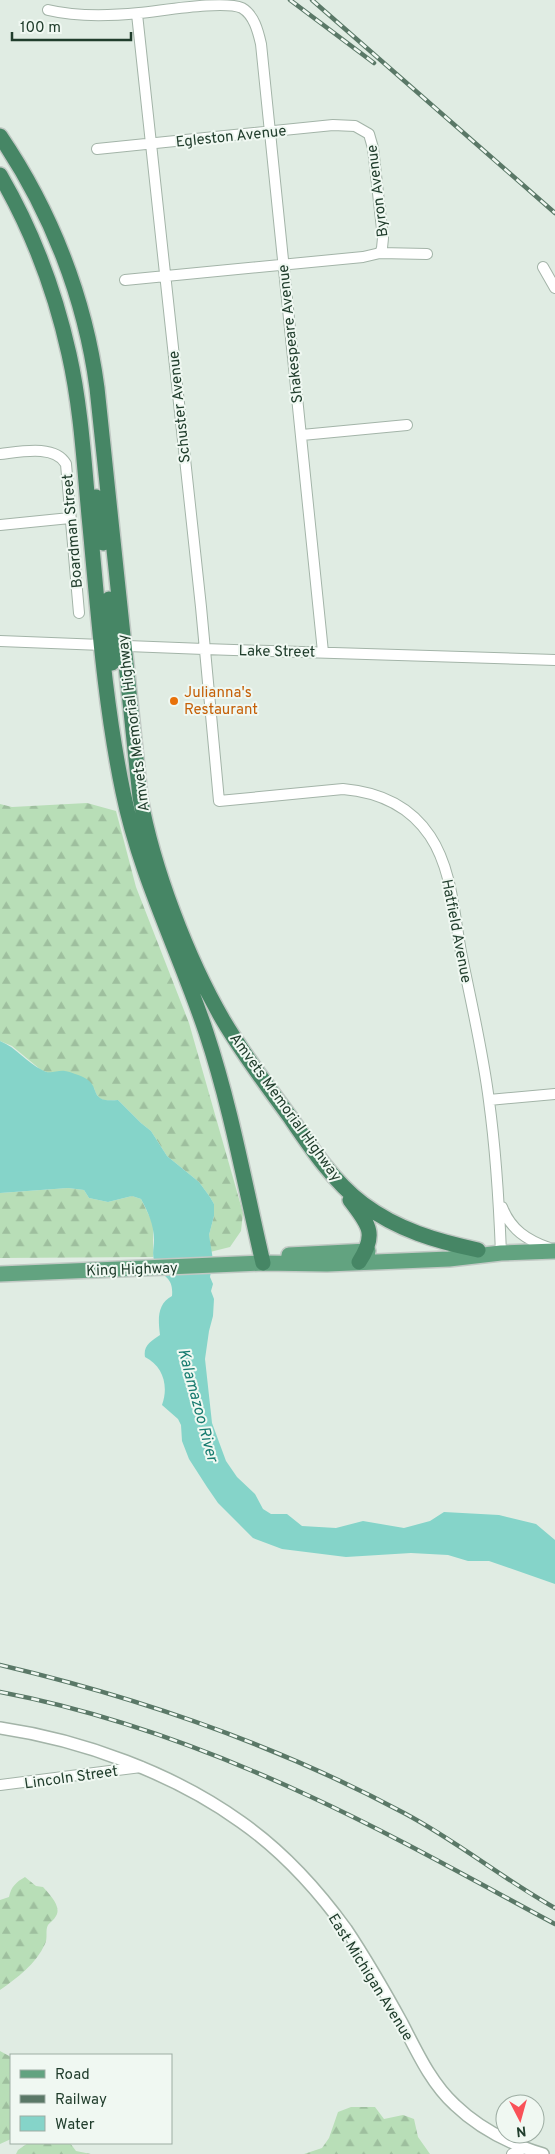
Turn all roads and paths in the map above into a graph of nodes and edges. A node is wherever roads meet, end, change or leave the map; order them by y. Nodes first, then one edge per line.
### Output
1 (48, 10) dead end
2 (137, 14) junction
3 (365, 130) joint
4 (270, 132) junction
5 (0, 136) edge
6 (150, 145) junction
7 (97, 149) dead end
8 (0, 175) edge
9 (380, 252) junction
10 (427, 254) dead end
11 (282, 264) junction
12 (543, 267) dead end
13 (164, 276) junction
14 (124, 280) dead end
15 (555, 288) edge
16 (407, 426) dead end
17 (302, 435) junction
18 (0, 454) edge
19 (70, 518) junction
20 (0, 525) edge
21 (79, 613) dead end
22 (0, 640) edge
23 (112, 644) junction
24 (204, 649) junction
25 (323, 652) junction
26 (555, 660) edge
27 (220, 800) joint
28 (555, 1094) edge
29 (489, 1100) junction
30 (329, 1170) junction
31 (499, 1200) junction
32 (478, 1250) junction
33 (555, 1251) edge
34 (501, 1253) junction
35 (363, 1256) junction
36 (264, 1263) junction
37 (0, 1274) edge
38 (0, 1728) edge
39 (141, 1767) junction
40 (0, 1785) edge
41 (524, 2148) junction
42 (512, 2154) edge
43 (543, 2154) edge

1 - 2 street
2 - 4 street, Shakespeare Avenue
2 - 6 street, Schuster Avenue
3 - 4 street, Egleston Avenue
3 - 9 street, Byron Avenue
4 - 6 street, Egleston Avenue
4 - 11 street, Shakespeare Avenue
5 - 23 highway, Amvets Memorial Highway
6 - 7 street, Egleston Avenue
6 - 13 street, Schuster Avenue
8 - 23 highway
9 - 10 street
9 - 11 street
11 - 13 street
11 - 17 street, Shakespeare Avenue
12 - 15 street
13 - 14 street
13 - 24 street, Schuster Avenue
16 - 17 street
17 - 25 street, Shakespeare Avenue
18 - 19 street, Boardman Street
19 - 20 street
19 - 21 street, Boardman Street
22 - 23 street, Lake Street
23 - 24 street, Lake Street
23 - 30 highway, Amvets Memorial Highway
23 - 36 highway, Amvets Memorial Highway
24 - 25 street, Lake Street
24 - 27 street, Schuster Avenue
25 - 26 street, Lake Street
27 - 29 street, Hatfield Avenue
28 - 29 street
29 - 31 street, Hatfield Avenue
30 - 32 highway, Amvets Memorial Highway
30 - 35 highway
31 - 33 street
31 - 34 street, Hatfield Avenue
32 - 34 main road, King Highway
32 - 35 main road, King Highway
33 - 34 main road, King Highway
34 - 35 main road, King Highway
35 - 36 main road, King Highway
36 - 37 main road, King Highway
38 - 39 street, East Michigan Avenue
39 - 40 street, Lincoln Street
39 - 41 street, East Michigan Avenue
41 - 42 street
41 - 43 street, East Michigan Avenue

